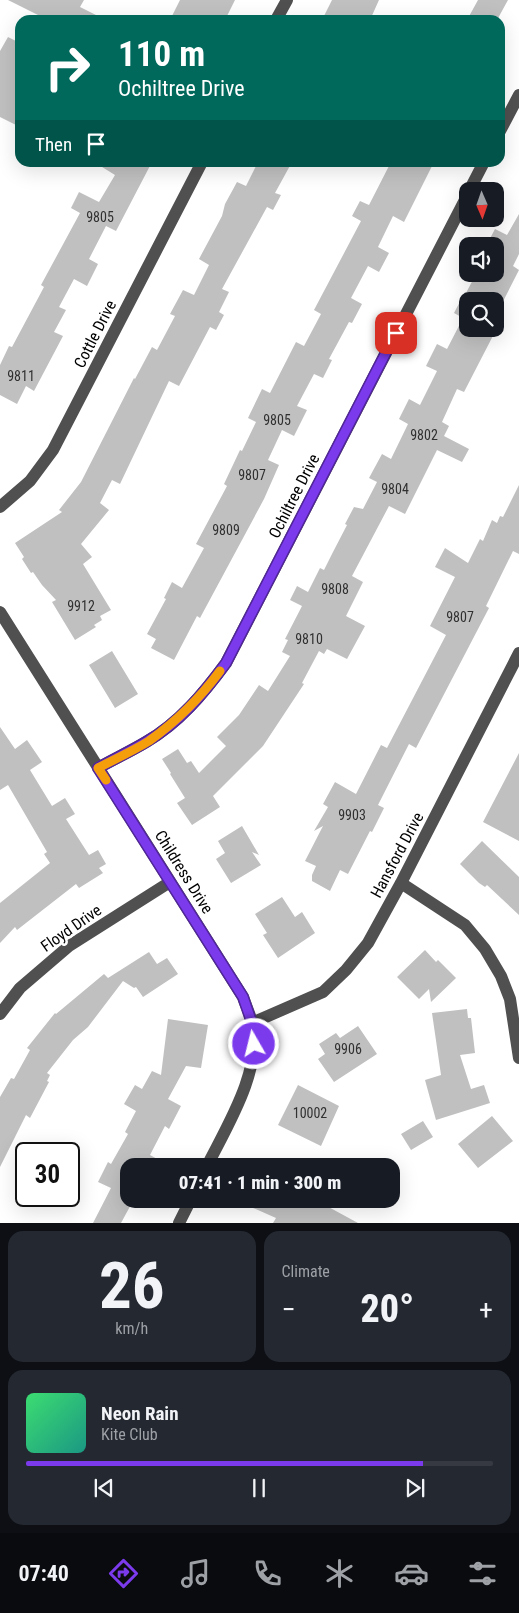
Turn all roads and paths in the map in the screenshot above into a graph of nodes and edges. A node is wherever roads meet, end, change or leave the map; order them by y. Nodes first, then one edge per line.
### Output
1 (287, 0) edge
2 (279, 15) edge
3 (519, 95) edge
4 (505, 122) edge
5 (199, 167) edge
6 (481, 167) edge
7 (474, 182) edge
8 (459, 210) edge
9 (0, 507) edge
10 (0, 612) edge
11 (519, 653) edge
12 (98, 768) junction
13 (170, 882) junction
14 (401, 883) junction
15 (0, 1014) edge
16 (252, 1023) junction
17 (519, 1058) edge
18 (211, 1158) edge
19 (187, 1208) edge
20 (180, 1222) edge

1 - 2 street
3 - 4 street
5 - 9 street, Cottle Drive
6 - 7 street, Ochiltree Drive
8 - 12 street, Ochiltree Drive
10 - 12 street, Childress Drive
11 - 14 street, Hansford Drive
12 - 13 street, Childress Drive
13 - 15 street, Floyd Drive
13 - 16 street, Childress Drive
14 - 16 street, Hansford Drive
14 - 17 street
16 - 18 street, Childress Drive
19 - 20 street

